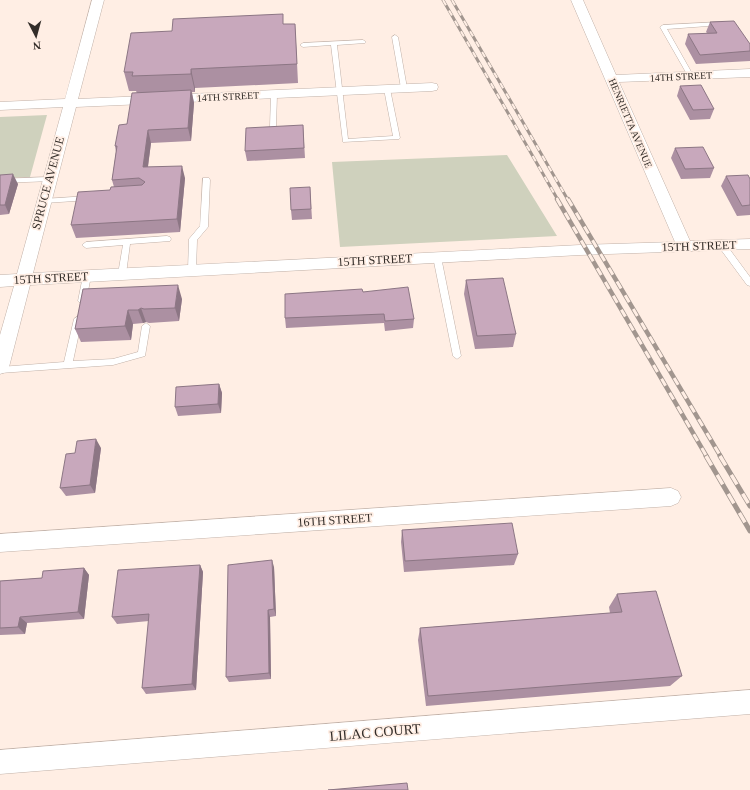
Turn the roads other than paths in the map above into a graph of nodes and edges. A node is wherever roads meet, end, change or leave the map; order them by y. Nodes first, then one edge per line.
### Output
1 (98, 0) edge
2 (577, 0) edge
3 (730, 23) edge
4 (395, 37) dead end
5 (363, 42) dead end
6 (334, 44) junction
7 (303, 45) dead end
8 (750, 73) edge
9 (690, 75) junction
10 (612, 79) junction
11 (432, 87) dead end
12 (404, 88) junction
13 (387, 89) junction
14 (339, 91) junction
15 (274, 94) junction
16 (70, 103) junction
17 (0, 106) edge
18 (273, 127) edge
19 (49, 179) junction
20 (206, 180) dead end
21 (0, 181) edge
22 (95, 198) edge
23 (44, 201) junction
24 (167, 239) dead end
25 (127, 242) junction
26 (750, 244) edge
27 (86, 245) dead end
28 (722, 245) junction
29 (685, 247) junction
30 (437, 257) junction
31 (192, 270) junction
32 (122, 274) junction
33 (87, 276) junction
34 (23, 279) junction
35 (0, 281) edge
36 (750, 283) edge
37 (146, 326) edge
38 (457, 356) dead end
39 (68, 365) junction
40 (0, 368) edge
41 (671, 497) dead end
42 (0, 543) edge
43 (750, 702) edge
44 (0, 762) edge

1 - 16 street, SPRUCE AVENUE
2 - 10 street, HENRIETTA AVENUE
3 - 9 lane
4 - 12 lane
5 - 6 lane
6 - 7 lane
6 - 14 lane
8 - 9 street, 14TH STREET
9 - 10 street, 14TH STREET
10 - 29 street, HENRIETTA AVENUE
11 - 12 street, 14TH STREET
12 - 13 street, 14TH STREET
13 - 14 street, 14TH STREET
13 - 14 lane
14 - 15 street, 14TH STREET
15 - 16 street, 14TH STREET
15 - 18 lane
16 - 17 street, 14TH STREET
16 - 19 street, SPRUCE AVENUE
19 - 21 lane
19 - 23 street, SPRUCE AVENUE
20 - 31 lane
22 - 23 lane
23 - 34 street, SPRUCE AVENUE
24 - 25 lane
25 - 27 lane
25 - 32 lane
26 - 28 street, 15TH STREET
28 - 29 street, 15TH STREET
28 - 36 lane
29 - 30 street, 15TH STREET
30 - 31 street, 15TH STREET
30 - 38 lane
31 - 32 street, 15TH STREET
32 - 33 street, 15TH STREET
33 - 34 street, 15TH STREET
33 - 39 lane
34 - 35 street, 15TH STREET
34 - 40 street, SPRUCE AVENUE
37 - 39 lane
39 - 40 lane
41 - 42 street, 16TH STREET
43 - 44 street, LILAC COURT

